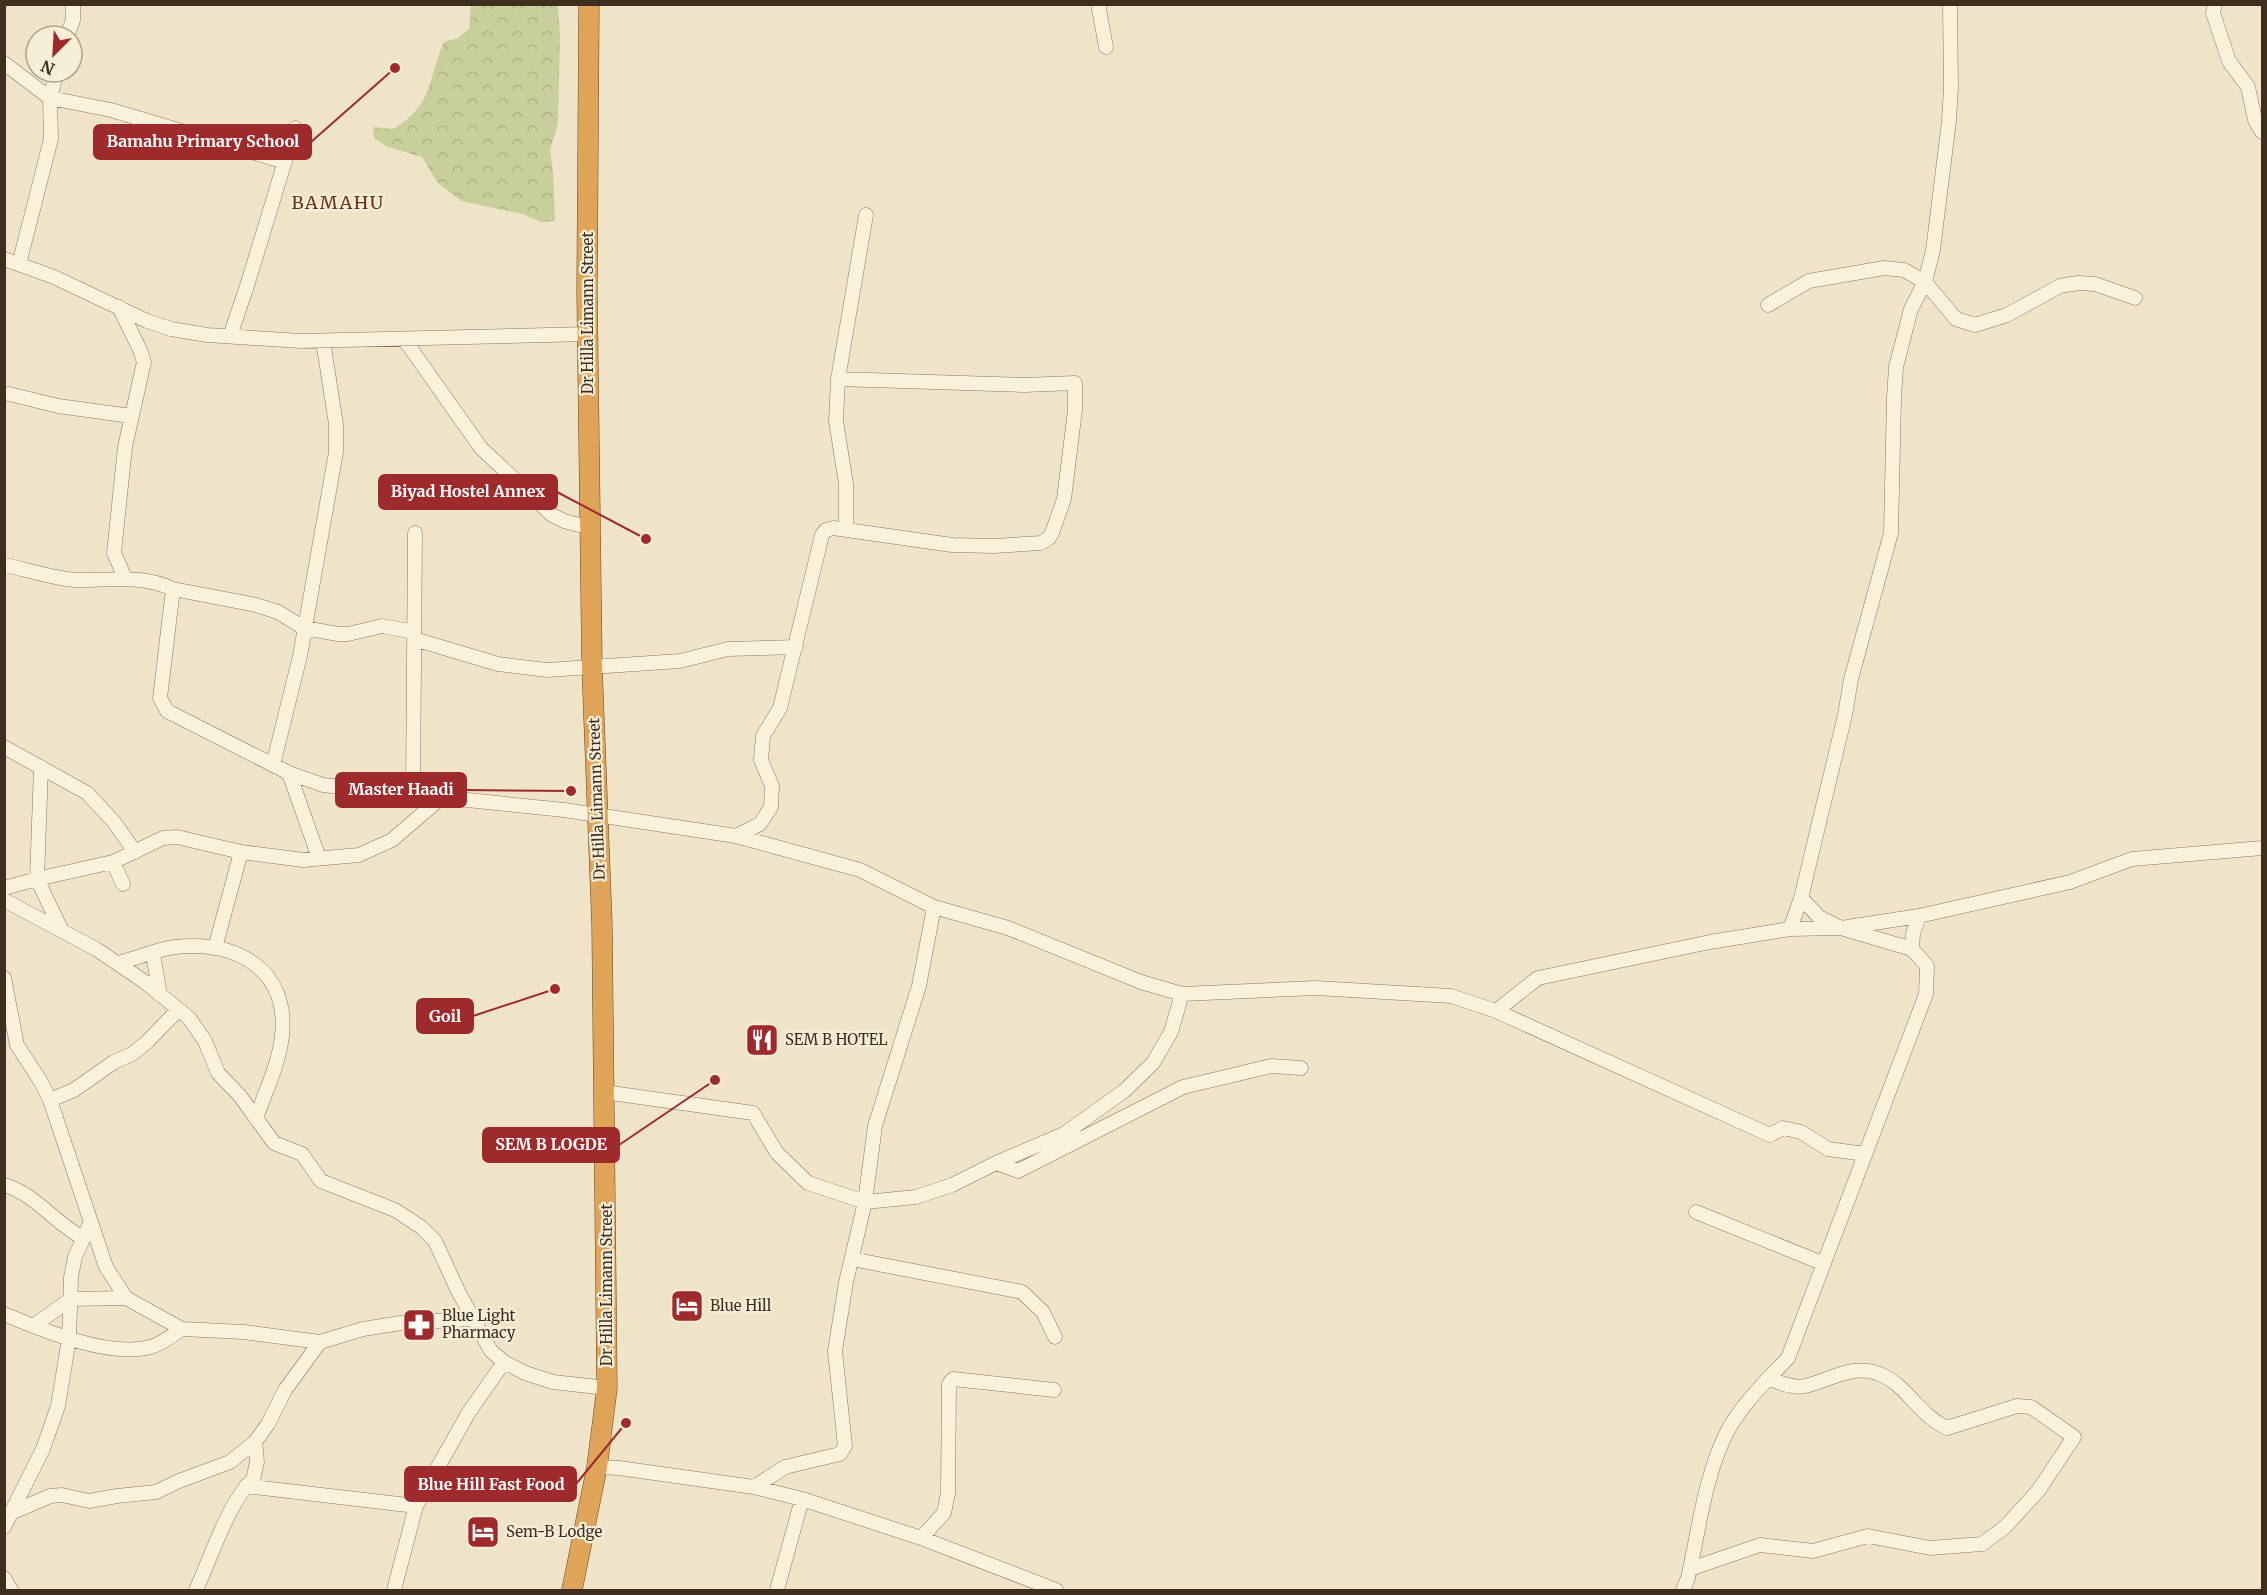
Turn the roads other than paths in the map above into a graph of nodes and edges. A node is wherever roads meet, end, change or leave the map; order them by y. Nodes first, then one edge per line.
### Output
1 (73, 4) edge
2 (589, 4) edge
3 (1084, 4) edge
4 (1950, 4) edge
5 (2201, 4) edge
6 (1099, 7) edge
7 (2214, 9) edge
8 (72, 24) edge
9 (1106, 47) dead end
10 (4, 63) edge
11 (54, 84) edge
12 (50, 98) junction
13 (295, 128) dead end
14 (2262, 132) edge
15 (285, 162) junction
16 (866, 216) dead end
17 (4, 259) edge
18 (19, 264) junction
19 (1925, 282) junction
20 (2135, 298) dead end
21 (1768, 305) dead end
22 (119, 307) junction
23 (588, 334) junction
24 (230, 336) junction
25 (404, 339) junction
26 (323, 341) junction
27 (838, 379) junction
28 (9, 394) dead end
29 (131, 417) junction
30 (590, 528) junction
31 (846, 530) junction
32 (415, 533) dead end
33 (4, 565) edge
34 (125, 578) junction
35 (173, 589) junction
36 (304, 628) junction
37 (414, 636) junction
38 (796, 647) junction
39 (592, 667) junction
40 (4, 747) edge
41 (273, 765) junction
42 (41, 767) junction
43 (289, 773) junction
44 (413, 794) junction
45 (442, 797) junction
46 (597, 816) junction
47 (736, 836) junction
48 (2262, 848) edge
49 (135, 852) junction
50 (241, 852) junction
51 (319, 858) junction
52 (113, 862) junction
53 (37, 879) junction
54 (123, 884) dead end
55 (4, 888) edge
56 (1801, 898) junction
57 (4, 900) edge
58 (934, 907) junction
59 (1919, 916) junction
60 (1841, 928) junction
61 (61, 929) junction
62 (1790, 929) junction
63 (215, 948) junction
64 (1912, 949) junction
65 (153, 954) junction
66 (118, 963) junction
67 (4, 978) edge
68 (1182, 994) junction
69 (160, 995) junction
70 (178, 1010) junction
71 (1496, 1011) junction
72 (1301, 1068) dead end
73 (604, 1092) junction
74 (50, 1100) junction
75 (256, 1119) junction
76 (1865, 1154) junction
77 (996, 1163) junction
78 (4, 1185) edge
79 (865, 1202) junction
80 (1696, 1212) dead end
81 (90, 1224) junction
82 (82, 1238) junction
83 (852, 1259) junction
84 (1822, 1263) junction
85 (126, 1298) junction
86 (71, 1299) junction
87 (4, 1314) edge
88 (473, 1318) junction
89 (33, 1326) junction
90 (182, 1329) junction
91 (1055, 1336) dead end
92 (69, 1339) junction
93 (320, 1342) junction
94 (504, 1362) junction
95 (1768, 1379) junction
96 (607, 1388) junction
97 (1054, 1390) dead end
98 (255, 1443) junction
99 (597, 1467) junction
100 (246, 1486) junction
101 (754, 1487) junction
102 (802, 1499) junction
103 (416, 1506) junction
104 (8, 1515) edge
105 (4, 1527) edge
106 (921, 1538) junction
107 (1690, 1569) junction
108 (4, 1578) edge
109 (11, 1590) edge
110 (196, 1590) edge
111 (394, 1590) edge
112 (572, 1590) edge
113 (777, 1590) edge
114 (1056, 1590) edge
115 (1683, 1590) edge

1 - 8 street
2 - 23 highway, Dr Hilla Limann Street
3 - 6 street
4 - 19 street
5 - 7 street
6 - 9 street
7 - 14 street
10 - 12 street
11 - 12 street
12 - 15 street
12 - 18 street
13 - 15 street
15 - 24 street
16 - 27 street
17 - 18 street
18 - 22 street
19 - 20 street
19 - 21 street
19 - 56 street
22 - 24 street
22 - 29 street
23 - 25 street
23 - 30 highway, Dr Hilla Limann Street
24 - 26 street
25 - 26 street
25 - 30 street
26 - 36 street
27 - 31 street
27 - 31 street
28 - 29 street
29 - 34 street
30 - 39 highway, Dr Hilla Limann Street
31 - 38 street
32 - 37 street
33 - 34 street
34 - 35 street
35 - 36 street
35 - 41 street
36 - 37 street
36 - 41 street
37 - 39 street
37 - 44 street
38 - 39 street
38 - 47 street
39 - 46 highway, Dr Hilla Limann Street
40 - 42 street
41 - 43 street
42 - 49 street
42 - 53 street
43 - 44 street
43 - 51 street
44 - 45 street
45 - 46 street
45 - 51 street
46 - 47 street
46 - 73 highway, Dr Hilla Limann Street
47 - 58 street
48 - 59 street
49 - 50 street
49 - 52 street
50 - 51 street
50 - 63 street
52 - 53 street
52 - 54 street
53 - 55 street
53 - 61 street
56 - 60 street
56 - 62 street
57 - 61 street
58 - 68 street
58 - 79 street
59 - 60 street
59 - 64 street
60 - 62 street
60 - 64 street
61 - 66 street
62 - 71 street
63 - 65 street
63 - 75 street
64 - 76 street
65 - 66 street
65 - 69 street
66 - 69 street
67 - 74 street
68 - 71 street
68 - 77 street
69 - 70 street
70 - 74 street
70 - 75 street
71 - 76 street
72 - 77 street
73 - 79 street
73 - 96 highway, Dr Hilla Limann Street
74 - 81 street
75 - 88 street
76 - 84 street
77 - 79 street
78 - 82 street
79 - 83 street
80 - 84 street
81 - 82 street
81 - 85 street
82 - 86 street
83 - 91 street
83 - 101 street
84 - 95 street
85 - 86 street
85 - 90 street
86 - 89 street
86 - 92 street
87 - 89 street
88 - 93 street
88 - 94 street
89 - 92 street
90 - 92 street
90 - 93 street
92 - 104 street
93 - 98 street
94 - 96 street
94 - 103 street
95 - 107 street
95 - 107 street
96 - 99 highway, Dr Hilla Limann Street
97 - 106 street
98 - 100 street
98 - 104 street
99 - 101 street
99 - 112 highway, Dr Hilla Limann Street
100 - 103 street
100 - 110 street
101 - 102 street
102 - 106 street
102 - 113 street
103 - 111 street
104 - 105 street
106 - 114 street
107 - 115 street
108 - 109 street

